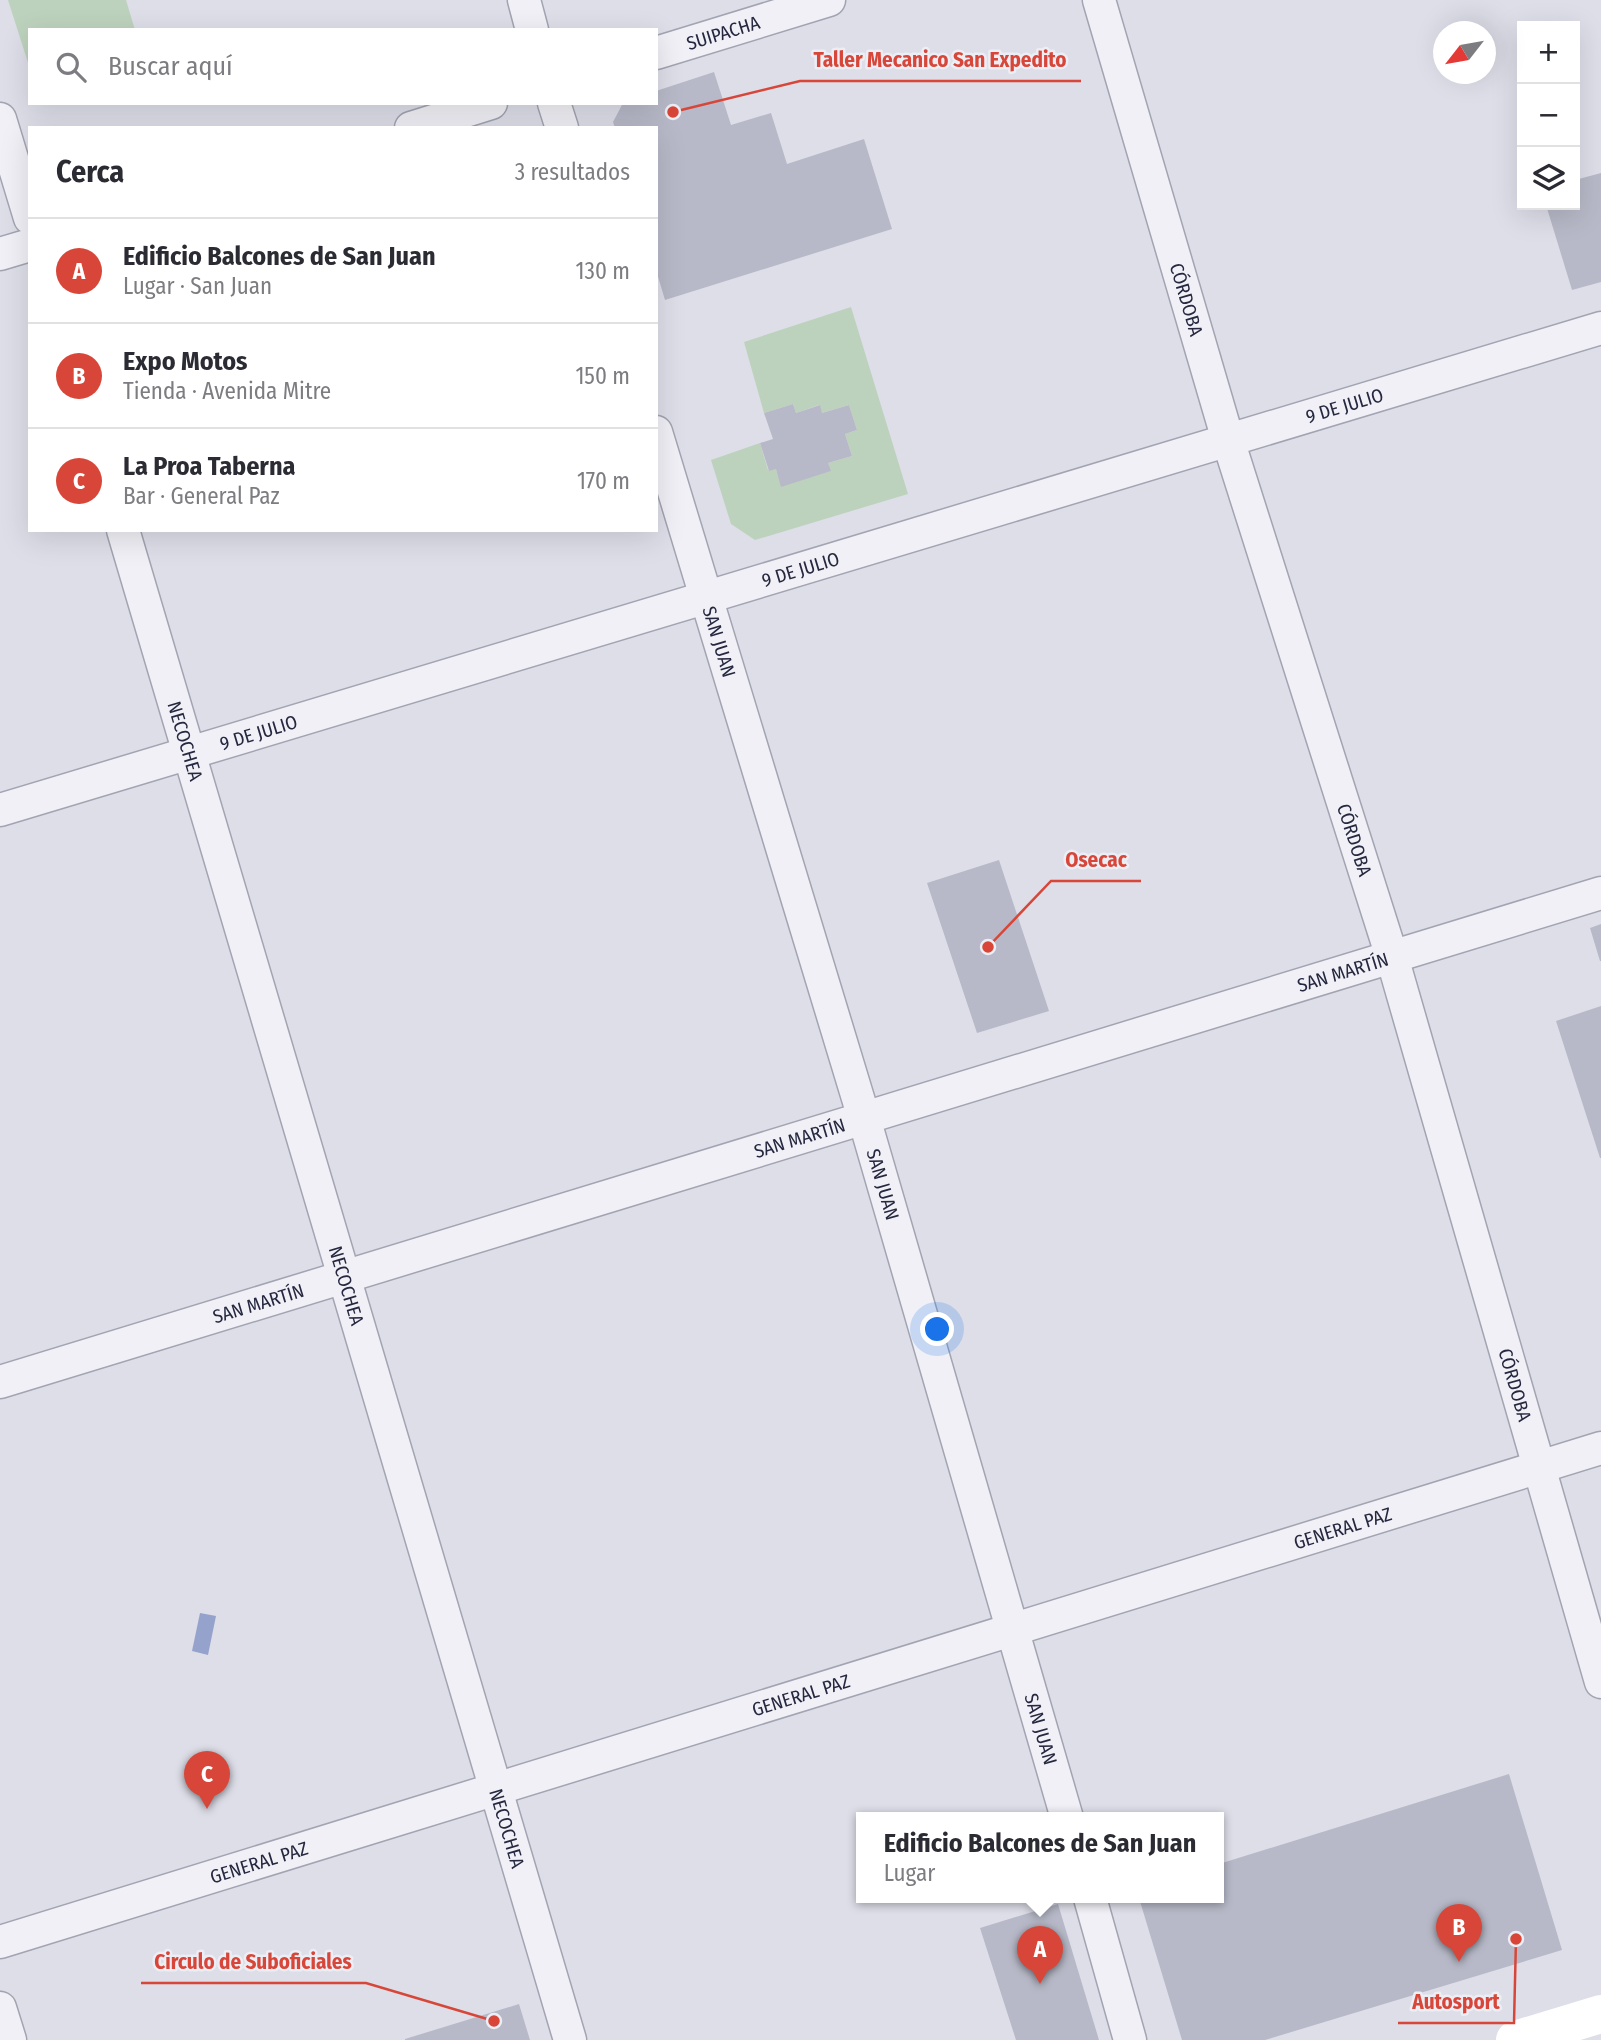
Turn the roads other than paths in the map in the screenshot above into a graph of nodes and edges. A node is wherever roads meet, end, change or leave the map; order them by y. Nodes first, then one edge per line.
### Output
1 (524, 0) edge
2 (829, 0) edge
3 (1099, 0) edge
4 (532, 28) edge
5 (658, 52) edge
6 (485, 105) edge
7 (555, 105) edge
8 (0, 119) edge
9 (417, 126) edge
10 (561, 126) edge
11 (28, 212) edge
12 (28, 246) edge
13 (0, 254) edge
14 (1601, 328) edge
15 (658, 438) edge
16 (1228, 440) junction
17 (123, 532) edge
18 (707, 596) junction
19 (188, 752) junction
20 (0, 810) edge
21 (1601, 893) edge
22 (1392, 957) junction
23 (864, 1118) junction
24 (345, 1276) junction
25 (0, 1381) edge
26 (1601, 1448) edge
27 (1541, 1466) junction
28 (1014, 1629) junction
29 (1601, 1682) edge
30 (497, 1788) junction
31 (1065, 1812) edge
32 (1091, 1903) edge
33 (0, 1941) edge
34 (0, 2008) edge
35 (1601, 2014) edge
36 (10, 2040) edge
37 (570, 2040) edge
38 (1130, 2040) edge
39 (1515, 2040) edge

1 - 4 street
2 - 5 street, SUIPACHA
3 - 16 street, CÓRDOBA
6 - 9 street
7 - 10 street
8 - 11 street
12 - 13 street
14 - 16 street, 9 DE JULIO
15 - 18 street, SAN JUAN
16 - 18 street, 9 DE JULIO
16 - 22 street, CÓRDOBA
17 - 19 street, NECOCHEA
18 - 19 street, 9 DE JULIO
18 - 23 street, SAN JUAN
19 - 20 street, 9 DE JULIO
19 - 24 street, NECOCHEA
21 - 22 street, SAN MARTÍN
22 - 23 street, SAN MARTÍN
22 - 27 street, CÓRDOBA
23 - 24 street, SAN MARTÍN
23 - 28 street, SAN JUAN
24 - 25 street, SAN MARTÍN
24 - 30 street, NECOCHEA
26 - 27 street, GENERAL PAZ
27 - 28 street, GENERAL PAZ
27 - 29 street, CÓRDOBA
28 - 30 street, GENERAL PAZ
28 - 31 street, SAN JUAN
30 - 33 street, GENERAL PAZ
30 - 37 street, NECOCHEA
32 - 38 street
34 - 36 street
35 - 39 main road

